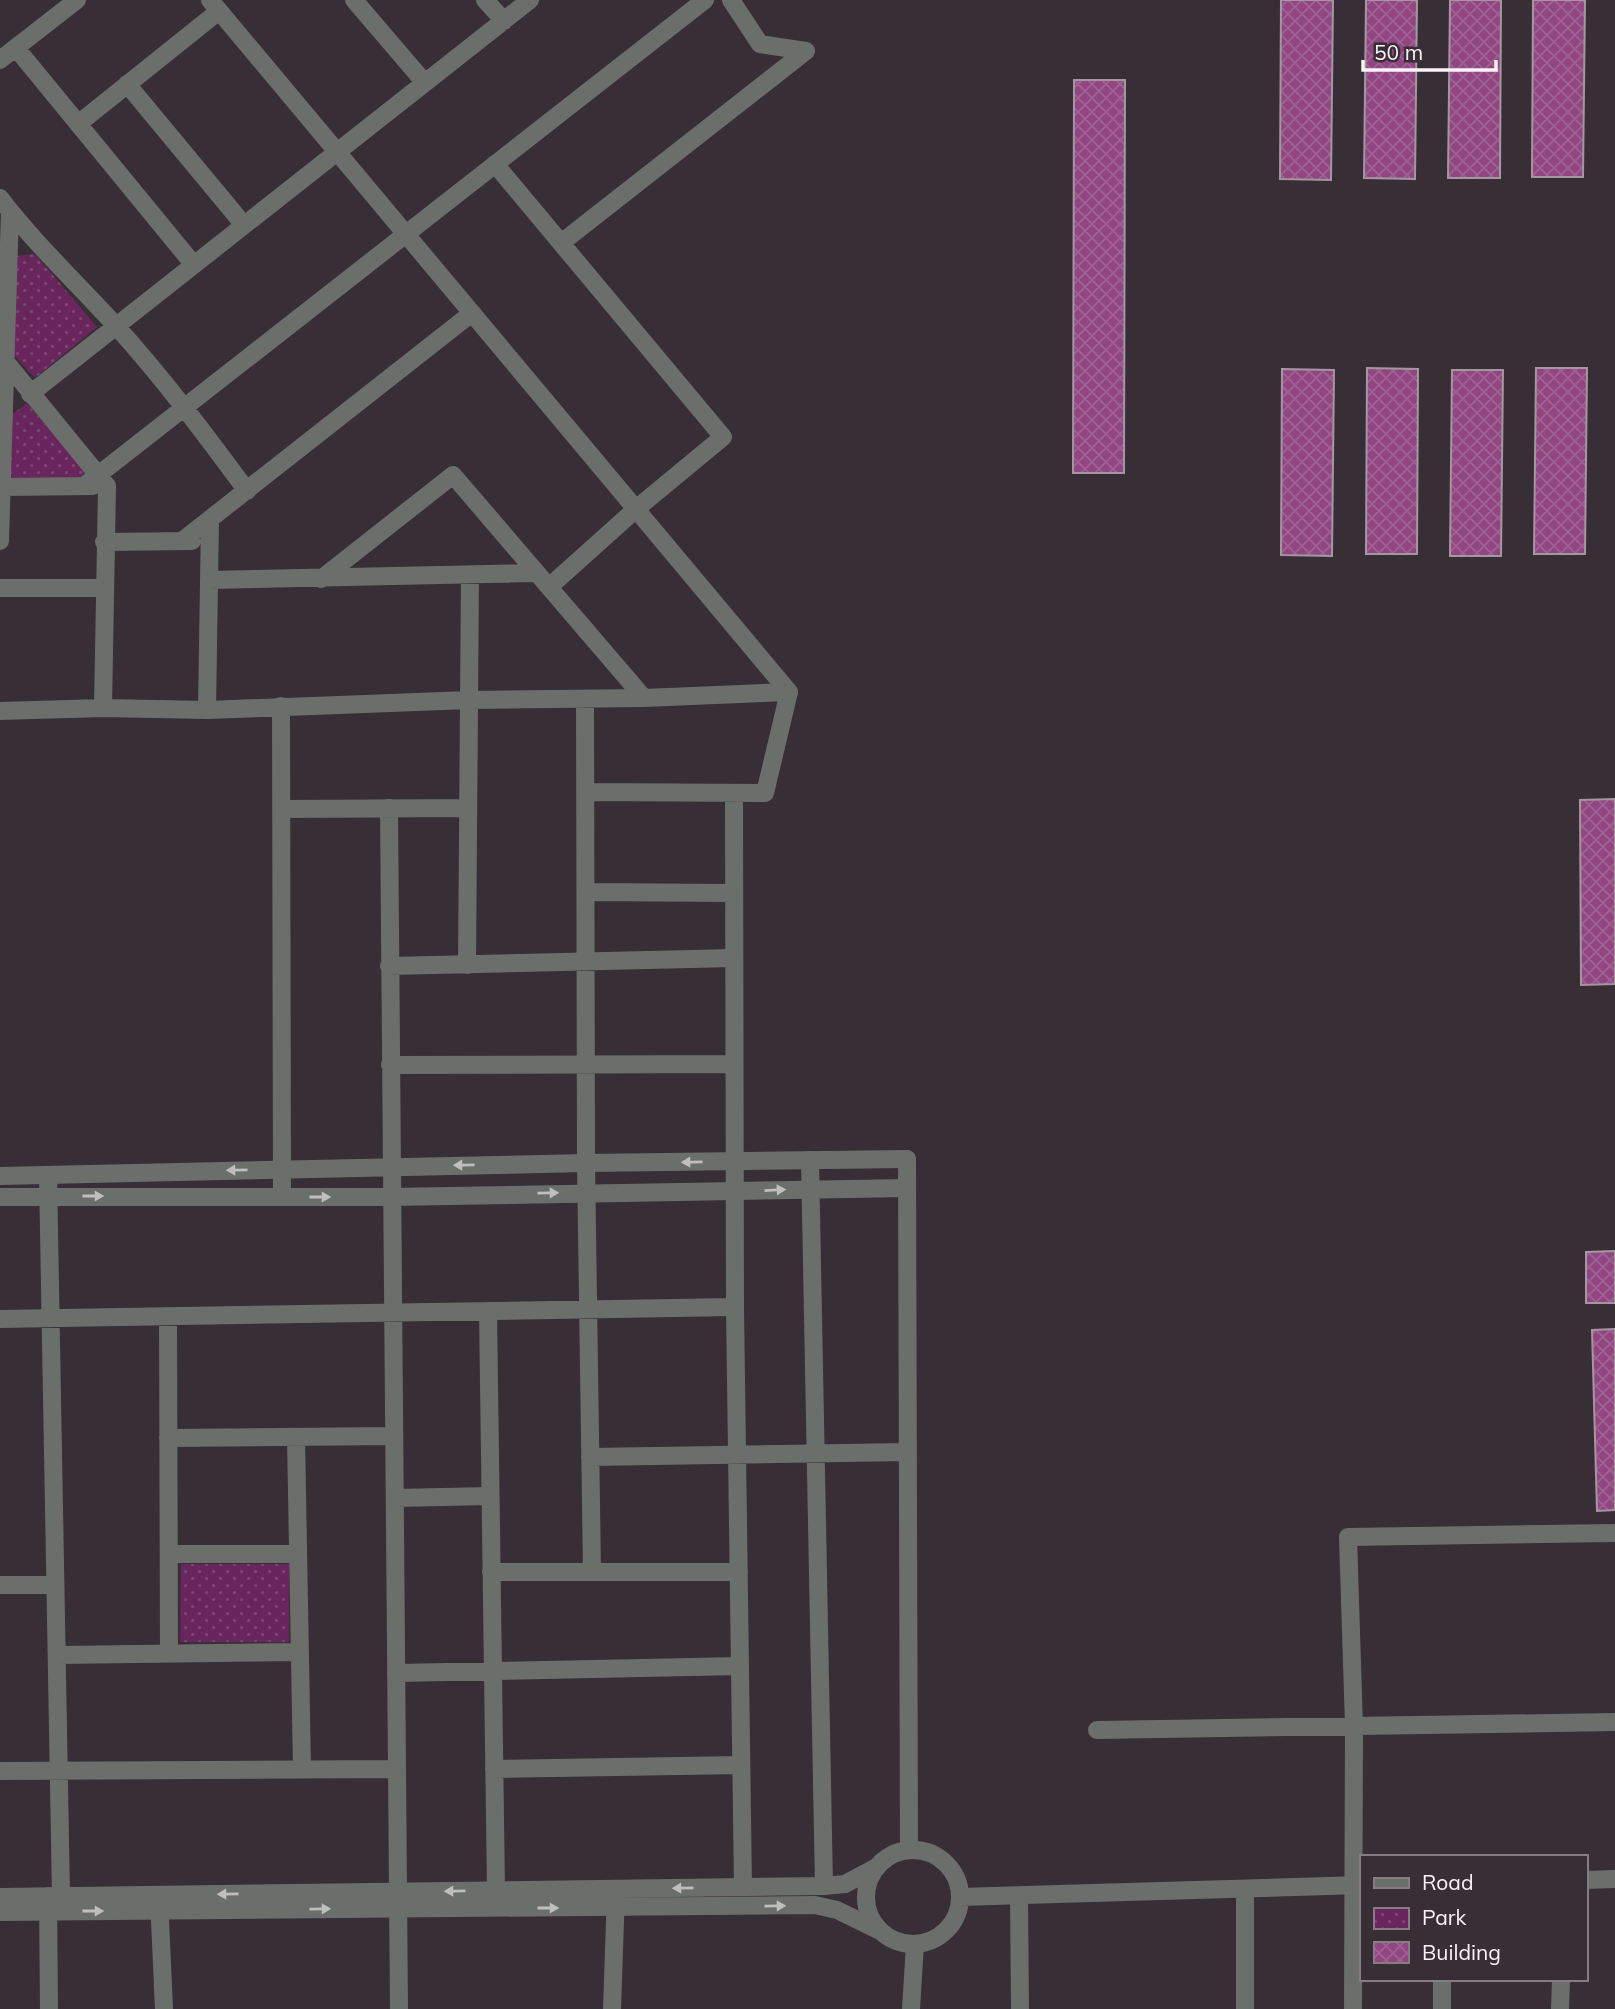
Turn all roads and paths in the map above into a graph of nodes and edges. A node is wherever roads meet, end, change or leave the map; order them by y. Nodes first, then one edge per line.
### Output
1 (77, 0) edge
2 (354, 0) edge
3 (485, 0) edge
4 (530, 0) edge
5 (705, 0) edge
6 (731, 0) edge
7 (214, 5) edge
8 (504, 21) junction
9 (16, 48) junction
10 (0, 60) edge
11 (425, 83) junction
12 (127, 84) junction
13 (78, 124) junction
14 (337, 152) junction
15 (495, 164) junction
16 (5, 205) edge
17 (244, 225) junction
18 (406, 234) junction
19 (561, 243) junction
20 (4, 245) edge
21 (39, 245) junction
22 (194, 265) junction
23 (472, 313) junction
24 (116, 326) junction
25 (3, 361) edge
26 (30, 394) junction
27 (184, 407) junction
28 (96, 483) junction
29 (2, 487) junction
30 (247, 491) junction
31 (636, 509) junction
32 (211, 519) junction
33 (0, 541) edge
34 (182, 541) junction
35 (210, 541) junction
36 (104, 542) junction
37 (470, 575) junction
38 (321, 579) junction
39 (209, 580) junction
40 (543, 580) junction
41 (0, 588) edge
42 (105, 588) junction
43 (789, 692) junction
44 (644, 698) junction
45 (585, 699) junction
46 (469, 700) junction
47 (281, 706) junction
48 (103, 708) junction
49 (207, 710) junction
50 (0, 711) edge
51 (586, 792) junction
52 (734, 793) junction
53 (389, 808) junction
54 (468, 808) junction
55 (282, 809) junction
56 (586, 892) junction
57 (734, 893) junction
58 (734, 958) junction
59 (586, 961) junction
60 (467, 965) junction
61 (389, 966) junction
62 (390, 1065) junction
63 (586, 1065) junction
64 (734, 1065) junction
65 (810, 1160) junction
66 (734, 1161) junction
67 (586, 1163) junction
68 (390, 1167) junction
69 (284, 1169) junction
70 (48, 1175) junction
71 (0, 1176) edge
72 (810, 1188) junction
73 (907, 1188) junction
74 (586, 1192) junction
75 (734, 1192) junction
76 (48, 1196) junction
77 (0, 1197) edge
78 (282, 1197) junction
79 (390, 1197) junction
80 (735, 1307) junction
81 (588, 1309) junction
82 (488, 1311) junction
83 (391, 1312) junction
84 (168, 1316) junction
85 (51, 1318) junction
86 (0, 1319) edge
87 (296, 1437) junction
88 (393, 1437) junction
89 (168, 1438) junction
90 (908, 1452) junction
91 (816, 1454) junction
92 (738, 1455) junction
93 (590, 1457) junction
94 (490, 1496) junction
95 (395, 1498) junction
96 (1615, 1534) edge
97 (298, 1553) junction
98 (169, 1554) junction
99 (491, 1572) junction
100 (592, 1572) junction
101 (739, 1572) junction
102 (0, 1585) edge
103 (55, 1585) junction
104 (300, 1652) junction
105 (169, 1654) junction
106 (57, 1655) junction
107 (740, 1666) junction
108 (493, 1671) junction
109 (396, 1673) junction
110 (1615, 1722) edge
111 (1354, 1726) junction
112 (1097, 1730) dead end
113 (741, 1765) junction
114 (302, 1769) junction
115 (397, 1769) junction
116 (494, 1769) junction
117 (59, 1770) junction
118 (0, 1771) edge
119 (909, 1850) junction
120 (875, 1868) junction
121 (1587, 1880) edge
122 (1615, 1880) edge
123 (1357, 1885) edge
124 (824, 1886) junction
125 (743, 1887) junction
126 (617, 1889) junction
127 (1245, 1889) junction
128 (496, 1890) junction
129 (0, 1896) edge
130 (1019, 1896) junction
131 (960, 1897) junction
132 (398, 1900) junction
133 (52, 1901) junction
134 (159, 1903) junction
135 (616, 1907) junction
136 (0, 1912) edge
137 (880, 1931) junction
138 (915, 1944) junction
139 (1442, 1981) edge
140 (1561, 1981) edge
141 (49, 2009) edge
142 (164, 2009) edge
143 (399, 2009) edge
144 (612, 2009) edge
145 (911, 2009) edge
146 (1020, 2009) edge
147 (1245, 2009) edge
148 (1353, 2009) edge
149 (1442, 2009) edge
150 (1560, 2009) edge

1 - 9 street
2 - 11 street
3 - 8 street
4 - 8 street
5 - 15 street
6 - 19 street
7 - 12 street
7 - 14 street
8 - 11 street
9 - 10 street
9 - 13 street
11 - 14 street
12 - 13 street
12 - 17 street
13 - 22 street
14 - 17 street
14 - 18 street
15 - 18 street
15 - 19 street
16 - 20 street
16 - 21 street
17 - 22 street
18 - 23 street
18 - 27 street
19 - 31 street
20 - 21 street
20 - 25 street
21 - 24 street
22 - 24 street
23 - 30 street
23 - 31 street
24 - 26 street
24 - 27 street
25 - 26 street
25 - 29 street
26 - 28 street
27 - 28 street
27 - 30 street
28 - 29 street
28 - 36 street
29 - 33 street
30 - 32 street
31 - 40 street
31 - 43 street
32 - 34 street
32 - 35 street
34 - 35 street
34 - 36 street
35 - 39 street
36 - 42 street
37 - 38 street
37 - 40 street
37 - 46 street
38 - 39 street
38 - 40 street
39 - 49 street
40 - 44 street
41 - 42 street
42 - 48 street
43 - 44 street
43 - 52 street
44 - 45 street
45 - 46 street
45 - 51 street
46 - 47 street
46 - 54 street
47 - 49 street
47 - 55 street
48 - 49 street
48 - 50 street
51 - 52 street
51 - 56 street
52 - 57 street
53 - 54 street
53 - 55 street
53 - 61 street
54 - 60 street
55 - 69 street
56 - 57 street
56 - 59 street
57 - 58 street
58 - 59 street
58 - 64 street
59 - 60 street
59 - 63 street
60 - 61 street
61 - 62 street
62 - 63 street
62 - 68 street
63 - 64 street
63 - 67 street
64 - 66 street
65 - 66 street
65 - 72 street
65 - 73 street
66 -> 67 street
66 - 75 street
67 -> 68 street
67 - 74 street
68 - 69 street
68 - 79 street
69 -> 70 street
69 - 78 street
70 - 71 street
70 - 76 street
72 - 73 street
75 -> 72 street
72 - 91 street
73 - 90 street
74 - 75 street
79 -> 74 street
74 - 81 street
75 - 80 street
76 - 77 street
76 -> 78 street
76 - 85 street
78 -> 79 street
79 - 83 street
80 - 81 street
80 - 92 street
81 - 82 street
81 - 93 street
82 - 83 street
82 - 94 street
83 - 84 street
83 - 88 street
84 - 85 street
84 - 89 street
85 - 86 street
85 - 103 street
87 - 88 street
87 - 89 street
87 - 97 street
88 - 95 street
89 - 98 street
90 - 91 street
90 - 119 street
91 - 92 street
91 - 124 street
92 - 93 street
92 - 101 street
93 - 100 street
94 - 95 street
94 - 99 street
95 - 109 street
96 - 111 street
97 - 98 street
97 - 104 street
98 - 105 street
99 - 100 street
99 - 108 street
100 - 101 street
101 - 107 street
102 - 103 street
103 - 106 street
104 - 105 street
104 - 114 street
105 - 106 street
106 - 117 street
107 - 108 street
107 - 113 street
108 - 109 street
108 - 116 street
109 - 115 street
110 - 111 street
111 - 112 street
111 - 123 street
113 - 116 street
113 - 125 street
114 - 115 street
114 - 117 street
115 - 132 street
116 - 128 street
117 - 118 street
117 - 133 street
119 - 120 street
119 - 131 street
120 - 124 street
120 - 137 street
121 - 122 street
123 - 127 street
123 - 148 street
124 - 125 street
125 -> 126 street
126 - 128 street
126 - 135 street
127 - 130 street
127 - 147 street
128 -> 132 street
129 - 133 street
130 - 131 street
130 - 146 street
131 - 138 street
132 - 134 street
132 -> 135 street
132 - 143 street
133 - 134 street
133 - 136 street
133 - 141 street
134 - 142 street
135 -> 137 street
135 - 144 street
137 - 138 street
138 - 145 street
139 - 149 street
140 - 150 street

